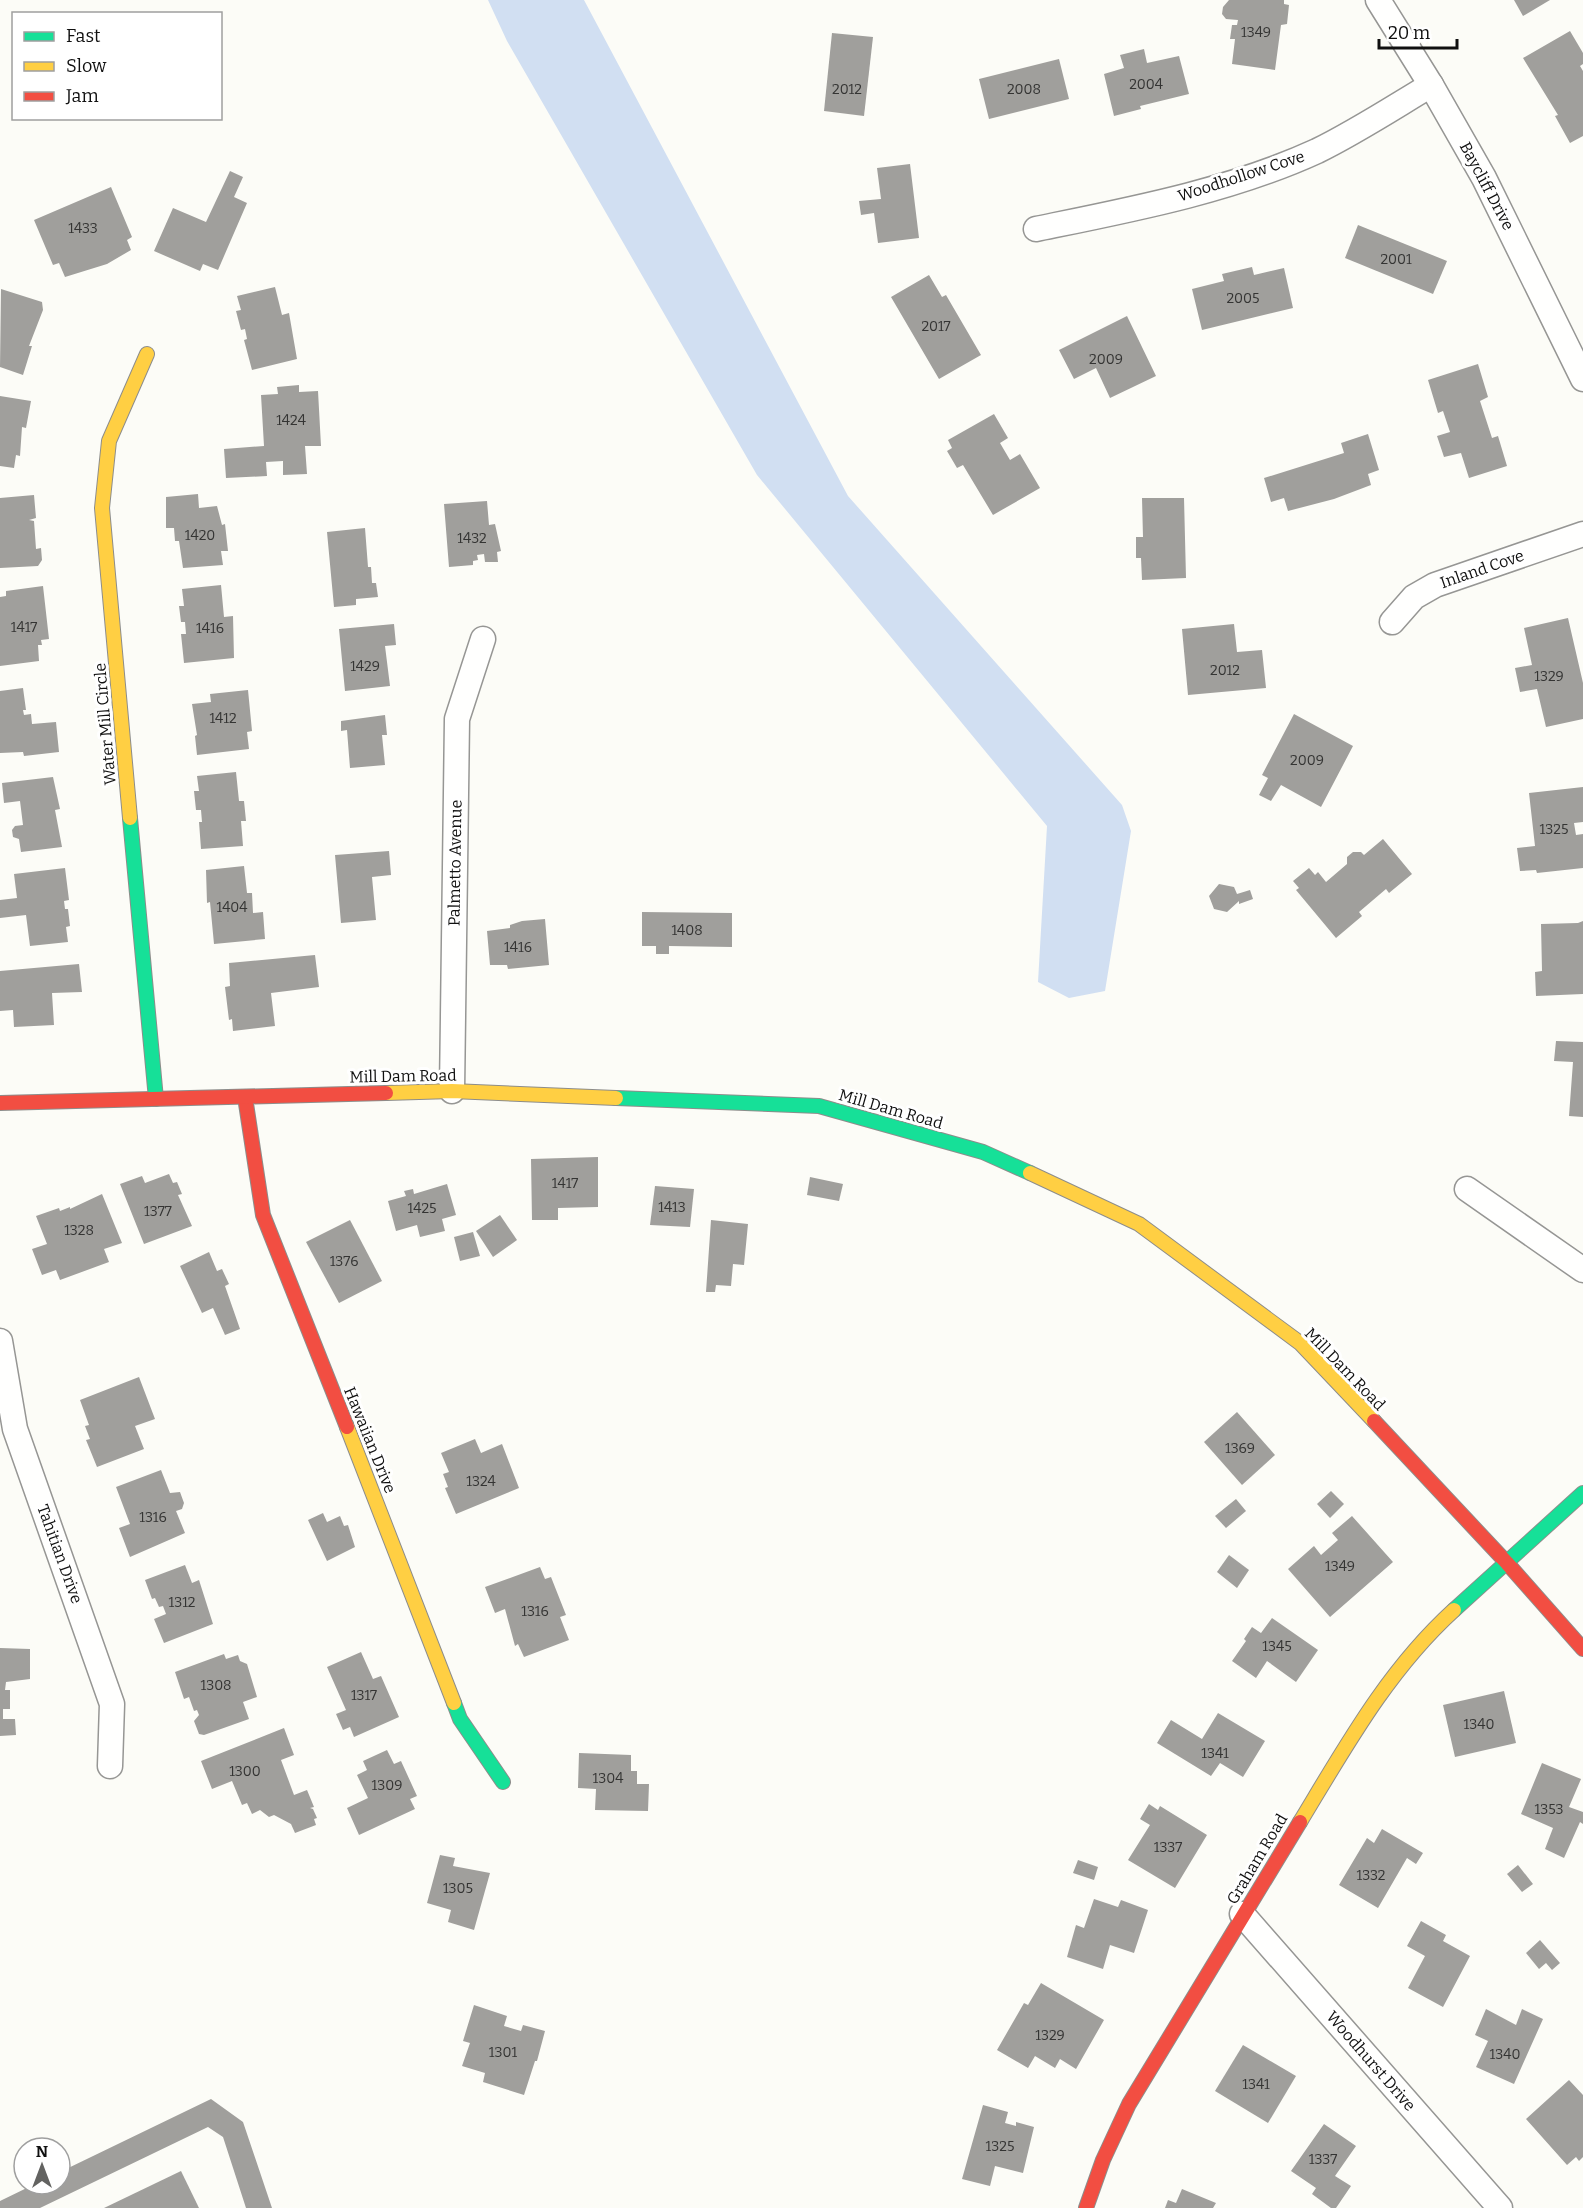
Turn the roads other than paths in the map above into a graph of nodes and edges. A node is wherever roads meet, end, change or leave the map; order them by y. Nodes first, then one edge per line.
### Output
1 (1378, 0) edge
2 (1431, 85) junction
3 (1036, 229) dead end
4 (147, 354) dead end
5 (1583, 378) edge
6 (1583, 534) edge
7 (1392, 622) dead end
8 (483, 639) dead end
9 (452, 1091) junction
10 (245, 1097) junction
11 (156, 1099) junction
12 (0, 1102) edge
13 (1467, 1189) dead end
14 (1583, 1270) edge
15 (0, 1341) edge
16 (1583, 1494) edge
17 (1507, 1563) junction
18 (1583, 1649) edge
19 (110, 1766) dead end
20 (503, 1782) dead end
21 (1242, 1914) junction
22 (1086, 2208) edge
23 (1500, 2208) edge

1 - 2 street, Baycliff Drive
2 - 3 street, Woodhollow Cove
2 - 5 street, Baycliff Drive
4 - 11 street, Water Mill Circle
6 - 7 street, Inland Cove
8 - 9 street, Palmetto Avenue
9 - 10 street, Mill Dam Road
9 - 17 street, Mill Dam Road
10 - 11 street, Mill Dam Road
10 - 20 street, Hawaiian Drive
11 - 12 street, Mill Dam Road
13 - 14 street
15 - 19 street, Tahitian Drive
16 - 17 street
17 - 18 street, Mill Dam Road
17 - 21 street, Graham Road
21 - 22 street, Graham Road
21 - 23 street, Woodhurst Drive

